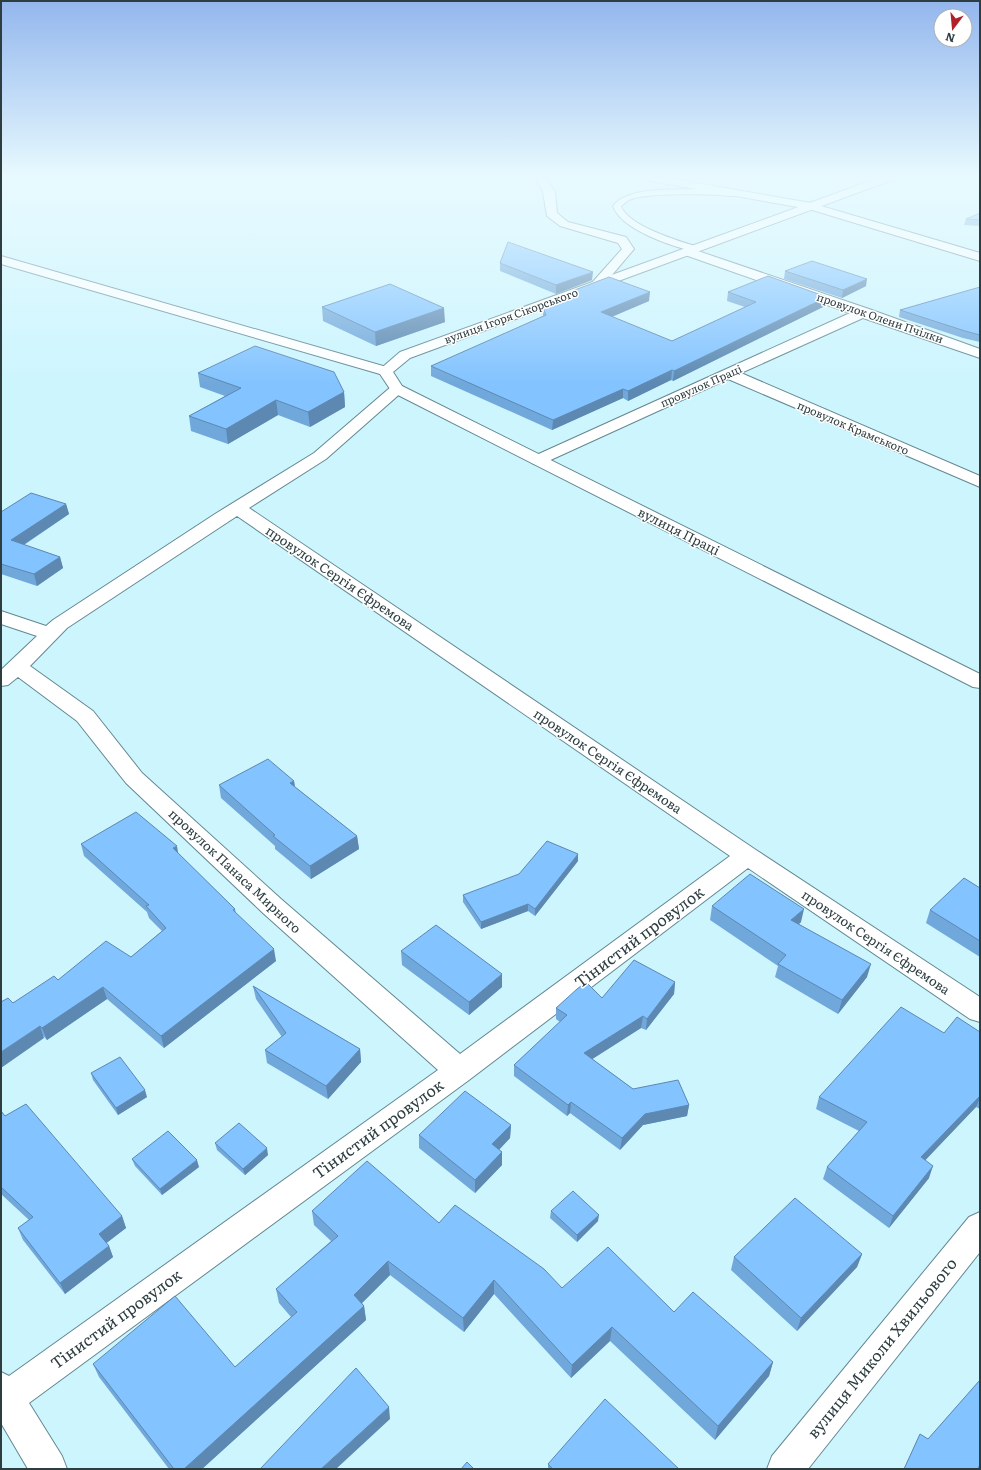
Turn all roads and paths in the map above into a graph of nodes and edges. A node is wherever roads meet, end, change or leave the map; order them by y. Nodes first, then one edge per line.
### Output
1 (627, 247) edge
2 (683, 247) edge
3 (701, 247) edge
4 (946, 247) edge
5 (692, 250) junction
6 (980, 257) edge
7 (1, 260) edge
8 (596, 285) junction
9 (864, 312) junction
10 (980, 354) edge
11 (385, 371) junction
12 (727, 374) junction
13 (397, 389) junction
14 (538, 460) junction
15 (980, 482) edge
16 (237, 508) junction
17 (1, 617) edge
18 (49, 634) junction
19 (10, 673) edge
20 (980, 682) edge
21 (747, 856) junction
22 (980, 1011) edge
23 (459, 1071) junction
24 (980, 1227) edge
25 (4, 1394) edge
26 (49, 1469) edge
27 (785, 1469) edge

1 - 8 street
2 - 5 lane
3 - 5 street, вулиця Ігоря Сікорського
4 - 6 street
5 - 8 street, вулиця Ігоря Сікорського
5 - 9 street, провулок Олени Пчілки
7 - 11 street
8 - 11 street, вулиця Ігоря Сікорського
9 - 10 street, провулок Олени Пчілки
9 - 12 street, провулок Праці
11 - 13 street, вулиця Праці
12 - 14 street, провулок Праці
12 - 15 street, провулок Крамського
13 - 14 street, вулиця Праці
13 - 16 street
14 - 20 street, вулиця Праці
16 - 18 street
16 - 21 street, провулок Сергія Єфремова
17 - 18 street
18 - 19 street
19 - 23 street, провулок Панаса Мирного
21 - 22 street, провулок Сергія Єфремова
21 - 23 street, Тінистий провулок
23 - 25 street, Тінистий провулок
24 - 27 street, вулиця Миколи Хвильового
25 - 26 street

